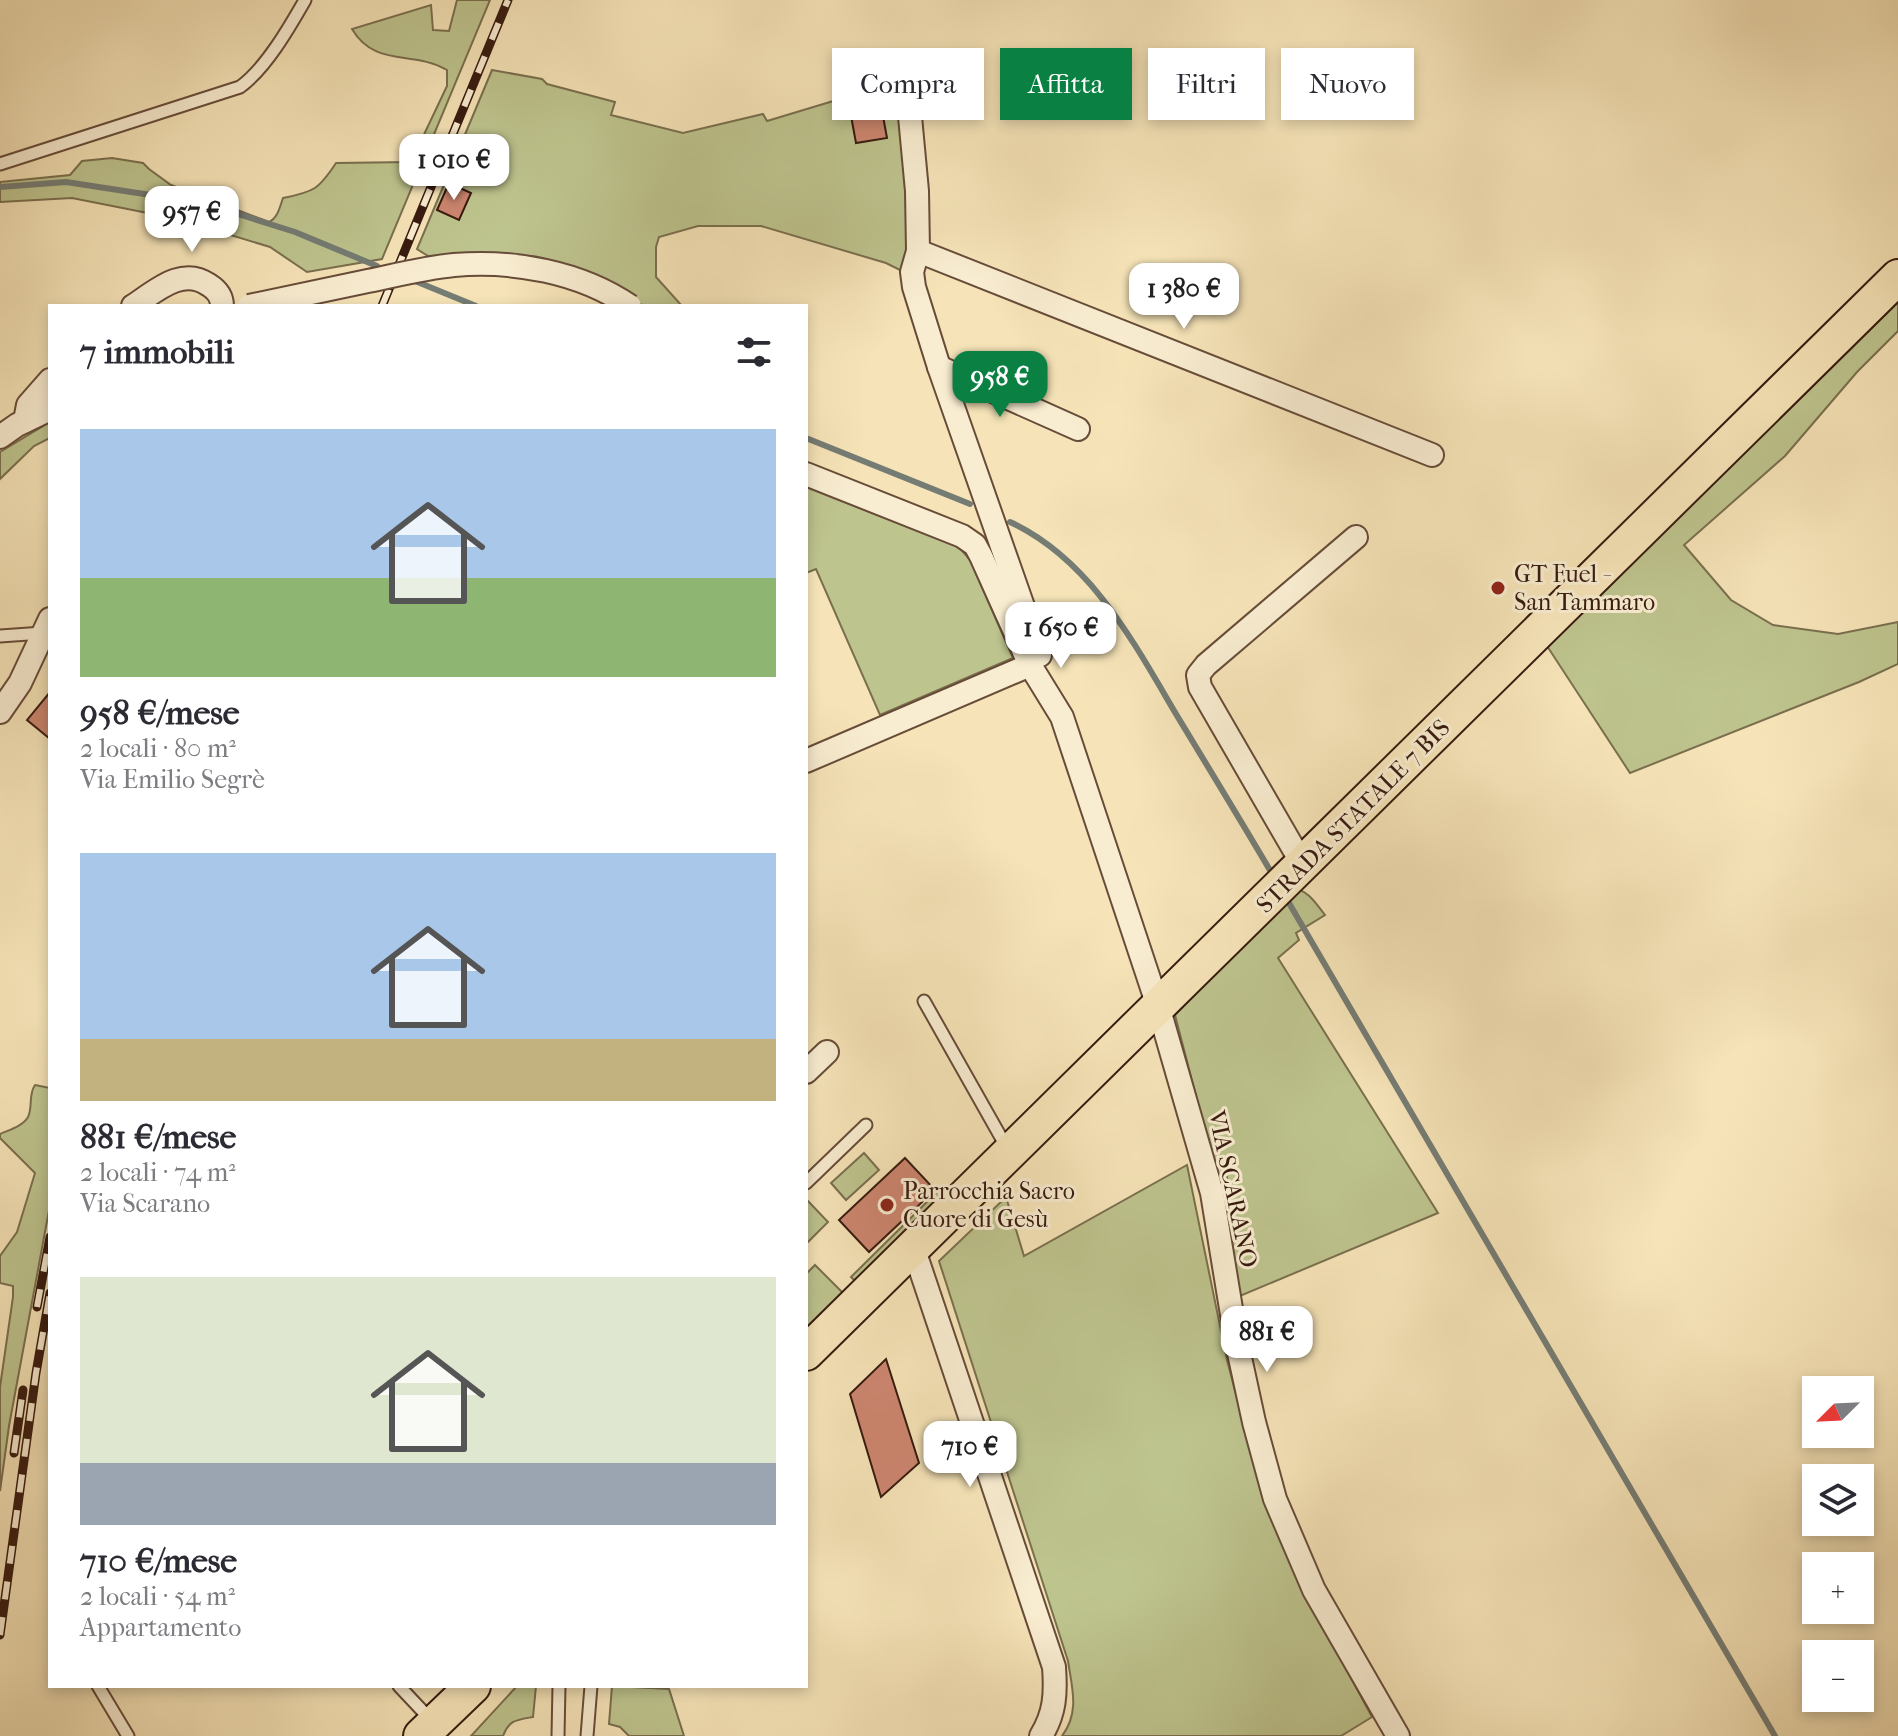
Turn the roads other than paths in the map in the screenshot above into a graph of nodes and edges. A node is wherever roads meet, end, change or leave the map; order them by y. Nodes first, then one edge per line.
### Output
1 (305, 0) edge
2 (910, 120) edge
3 (0, 164) edge
4 (918, 251) junction
5 (1898, 277) edge
6 (136, 304) edge
7 (222, 304) edge
8 (259, 304) edge
9 (626, 304) edge
10 (939, 367) junction
11 (48, 382) edge
12 (48, 410) edge
13 (25, 421) junction
14 (1078, 429) dead end
15 (0, 437) edge
16 (1432, 455) dead end
17 (808, 475) edge
18 (1356, 537) dead end
19 (47, 626) edge
20 (0, 636) edge
21 (1030, 665) junction
22 (0, 712) edge
23 (1062, 717) junction
24 (808, 760) edge
25 (1303, 865) junction
26 (924, 1001) dead end
27 (1158, 1006) junction
28 (827, 1052) dead end
29 (808, 1070) edge
30 (866, 1125) dead end
31 (1009, 1152) junction
32 (808, 1181) edge
33 (913, 1247) junction
34 (808, 1351) edge
35 (99, 1688) edge
36 (400, 1688) edge
37 (471, 1688) edge
38 (559, 1688) edge
39 (591, 1688) edge
40 (428, 1730) edge
41 (128, 1736) edge
42 (558, 1736) edge
43 (587, 1736) edge
44 (1041, 1736) edge
45 (1398, 1736) edge

1 - 3 lane
2 - 4 street
4 - 10 street
4 - 16 street
5 - 25 main road, STRADA STATALE 7 BIS
6 - 7 street
8 - 9 street, bridge
10 - 14 street
10 - 23 street
11 - 13 street
12 - 13 street
13 - 15 street
17 - 21 street
18 - 25 street
19 - 20 lane
19 - 22 street
21 - 23 street
21 - 24 street
23 - 27 street, VIA SCARANO
25 - 27 main road, STRADA STATALE 7 BIS
26 - 31 lane
27 - 31 main road, STRADA STATALE 7 BIS
27 - 45 street, VIA SCARANO
28 - 29 street
30 - 32 lane
31 - 33 main road, STRADA STATALE 7 BIS
33 - 34 main road, STRADA STATALE 7 BIS
33 - 44 street
35 - 41 lane
36 - 40 lane
37 - 40 main road
38 - 42 lane
39 - 43 lane

